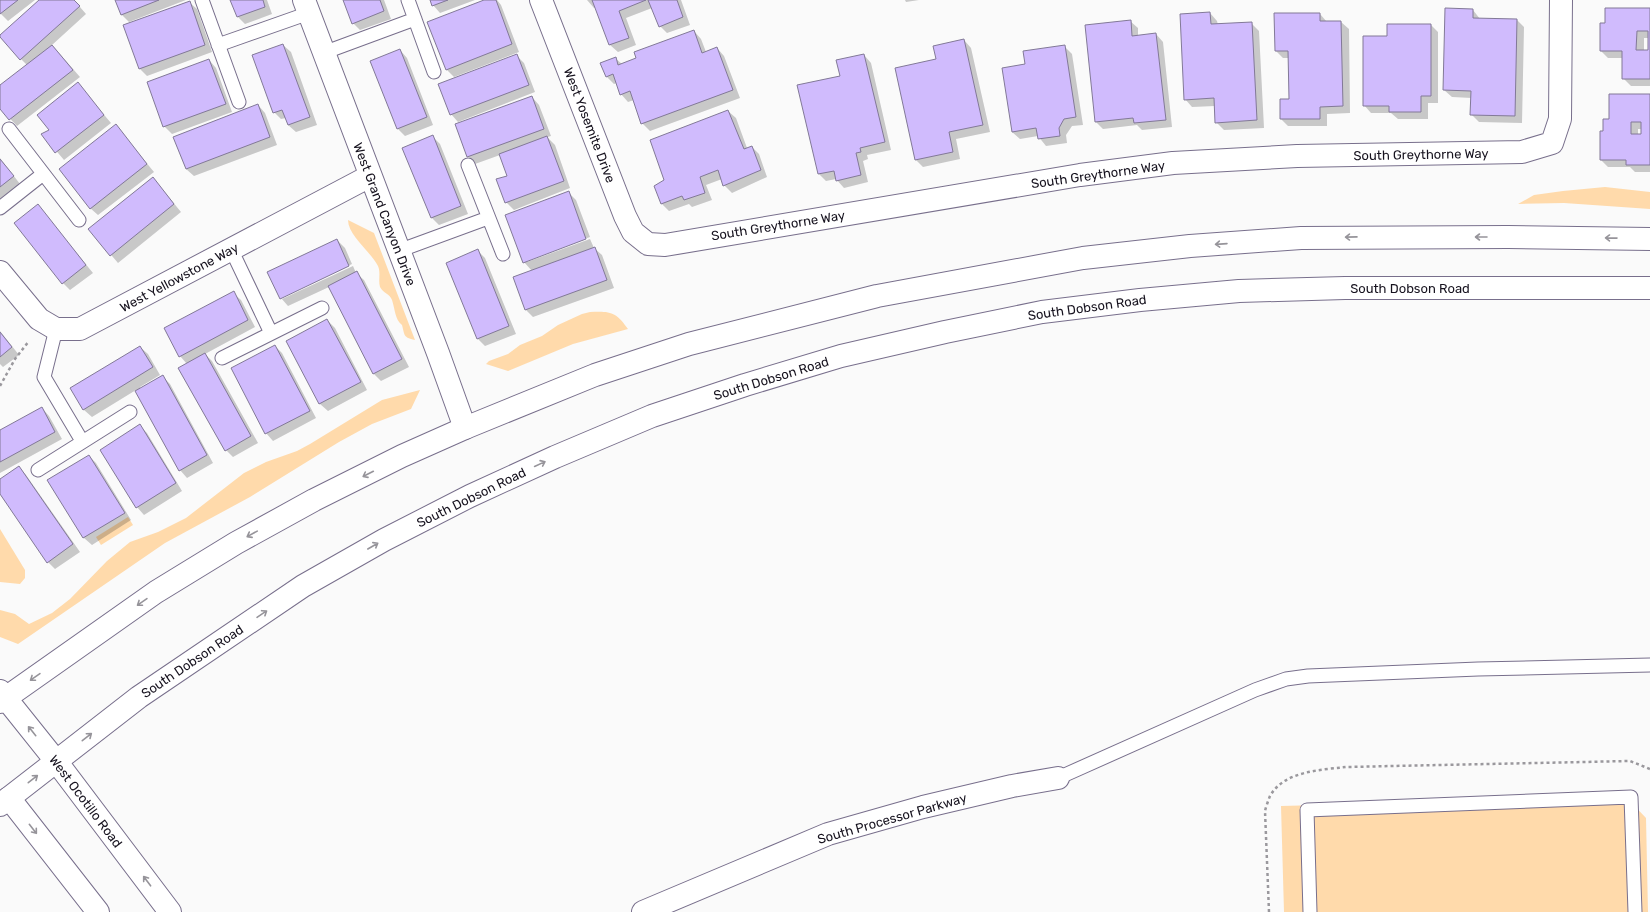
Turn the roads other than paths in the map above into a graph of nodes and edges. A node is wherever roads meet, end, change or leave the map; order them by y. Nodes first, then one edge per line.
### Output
1 (202, 0) edge
2 (408, 0) edge
3 (542, 0) edge
4 (1561, 0) edge
5 (306, 6) edge
6 (415, 19) junction
7 (218, 45) junction
8 (323, 53) junction
9 (434, 72) dead end
10 (239, 102) dead end
11 (9, 129) dead end
12 (468, 165) dead end
13 (43, 174) junction
14 (370, 176) junction
15 (0, 208) edge
16 (488, 218) junction
17 (79, 220) dead end
18 (1650, 239) edge
19 (648, 244) joint
20 (231, 250) junction
21 (398, 251) junction
22 (502, 254) dead end
23 (0, 272) edge
24 (1650, 288) edge
25 (322, 308) dead end
26 (56, 329) junction
27 (271, 333) junction
28 (222, 358) dead end
29 (130, 412) dead end
30 (465, 428) junction
31 (82, 441) junction
32 (38, 470) dead end
33 (1650, 665) edge
34 (2, 697) edge
35 (56, 761) junction
36 (1058, 778) joint
37 (3, 796) edge
38 (98, 912) edge
39 (170, 912) edge
40 (643, 912) edge
41 (1310, 912) edge
42 (1635, 912) edge

1 - 7 lane
2 - 6 lane
3 - 19 street, West Yosemite Drive
4 - 19 street, South Greythorne Way
5 - 7 lane
5 - 8 street, West Grand Canyon Drive
6 - 8 lane
6 - 9 lane
7 - 10 lane
8 - 14 street, West Grand Canyon Drive
11 - 13 lane
12 - 16 lane
13 - 15 lane
13 - 17 lane
14 - 20 street, West Yellowstone Way
14 - 21 street, West Grand Canyon Drive
16 - 21 lane
16 - 22 lane
18 -> 30 street
20 - 26 street, West Yellowstone Way
20 - 27 lane
21 - 30 street, West Grand Canyon Drive
23 - 26 street
35 -> 24 street, South Dobson Road
25 - 27 lane
26 - 31 lane
27 - 28 lane
29 - 31 lane
30 -> 34 street
31 - 32 lane
33 - 36 lane
35 -> 34 street, West Ocotillo Road
37 -> 35 street, South Dobson Road
39 -> 35 street, West Ocotillo Road
36 - 40 street, South Processor Parkway
37 -> 38 street
41 - 42 lane

